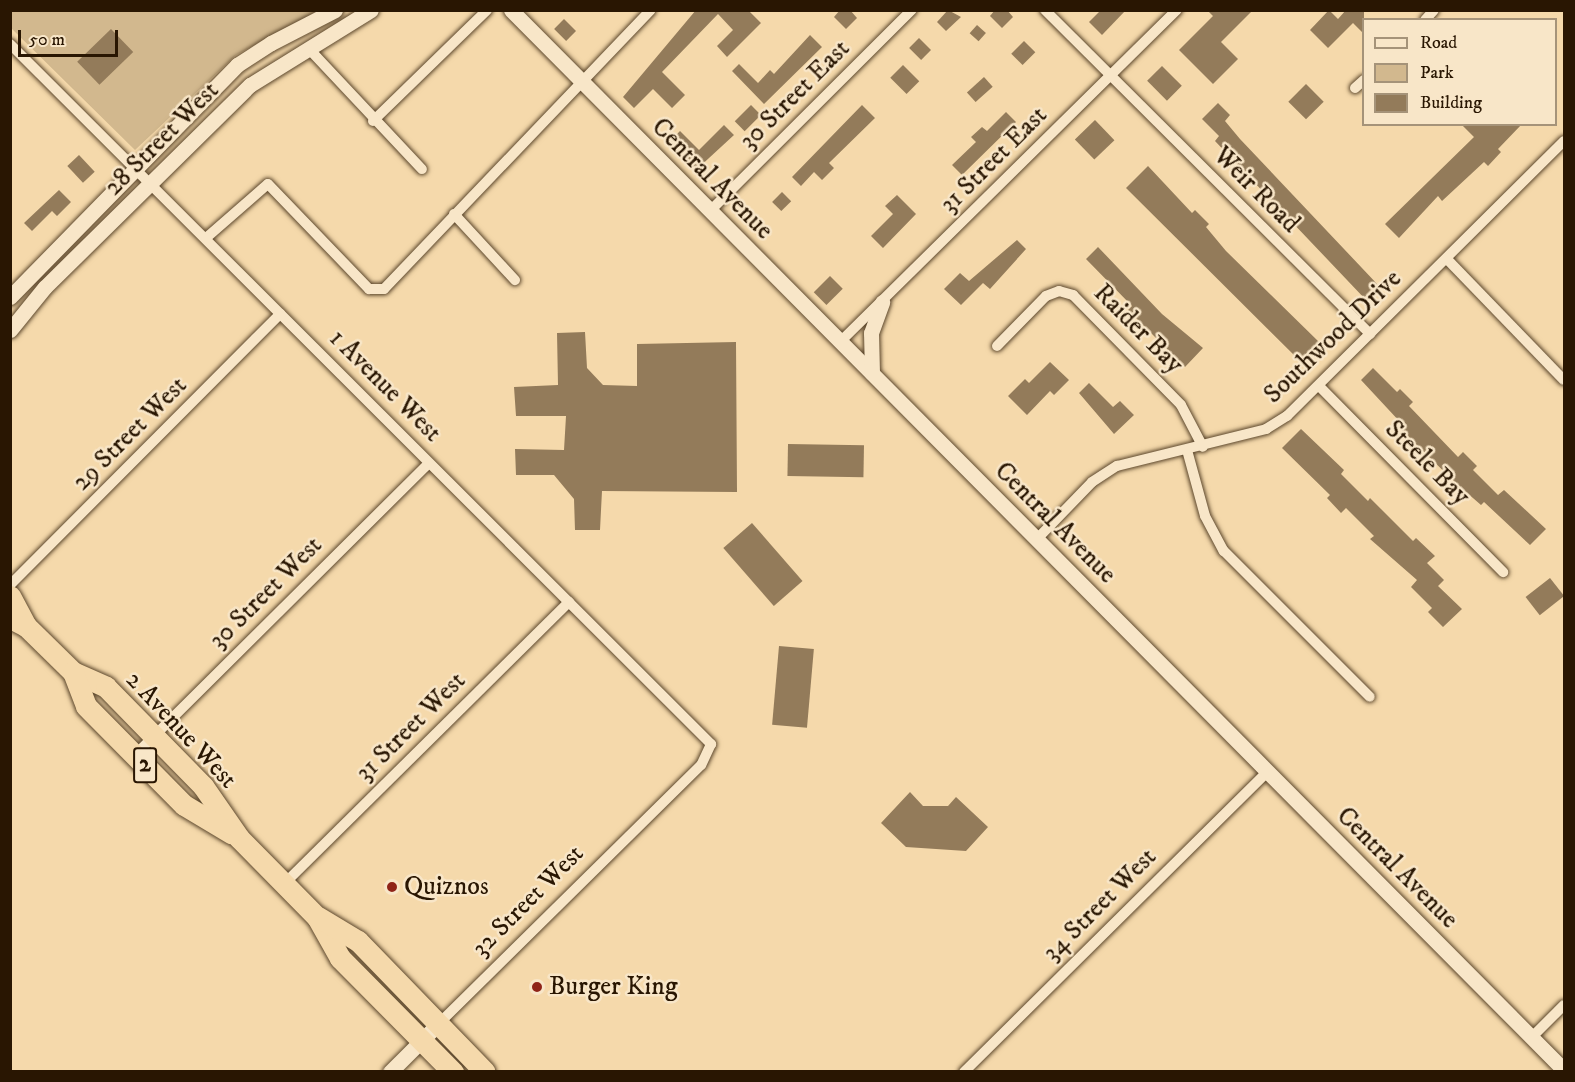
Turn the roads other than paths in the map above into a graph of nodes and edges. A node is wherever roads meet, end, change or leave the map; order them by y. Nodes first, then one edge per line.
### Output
1 (335, 10) edge
2 (371, 10) edge
3 (487, 10) edge
4 (511, 10) edge
5 (651, 10) edge
6 (912, 10) edge
7 (1045, 10) edge
8 (1177, 10) edge
9 (10, 44) edge
10 (311, 51) junction
11 (1111, 77) junction
12 (582, 82) junction
13 (1362, 82) edge
14 (1355, 88) dead end
15 (373, 122) junction
16 (1564, 141) edge
17 (135, 168) junction
18 (422, 169) dead end
19 (151, 184) junction
20 (710, 211) junction
21 (454, 214) junction
22 (206, 238) junction
23 (1448, 259) junction
24 (516, 280) dead end
25 (10, 297) edge
26 (882, 302) junction
27 (280, 314) junction
28 (10, 330) edge
29 (1370, 334) junction
30 (840, 342) junction
31 (997, 346) dead end
32 (872, 373) junction
33 (1564, 380) edge
34 (1319, 386) junction
35 (1203, 447) junction
36 (1187, 450) junction
37 (429, 463) junction
38 (1037, 539) junction
39 (1503, 572) dead end
40 (10, 585) edge
41 (10, 596) edge
42 (568, 602) junction
43 (18, 622) edge
44 (73, 672) junction
45 (1370, 697) dead end
46 (154, 736) junction
47 (135, 755) junction
48 (701, 765) joint
49 (1268, 771) junction
50 (239, 838) junction
51 (284, 884) junction
52 (317, 917) junction
53 (1564, 1005) edge
54 (440, 1023) junction
55 (1532, 1037) junction
56 (422, 1039) junction
57 (1564, 1070) edge
58 (390, 1071) edge
59 (453, 1071) edge
60 (485, 1071) edge
61 (964, 1071) edge

1 - 17 street, 28 Street West
2 - 10 street, 28 Street West
3 - 15 street
4 - 12 street, Central Avenue
5 - 12 street
6 - 20 street, 30 Street East
7 - 11 street, Weir Road
8 - 11 street, 31 Street East
9 - 17 street, 1 Avenue West
10 - 15 street
10 - 19 street, 28 Street West
11 - 26 street, 31 Street East
11 - 29 street, Weir Road
12 - 20 street, Central Avenue
12 - 21 street
13 - 14 street
15 - 18 street
16 - 23 street, Southwood Drive
17 - 19 street, 1 Avenue West
17 - 25 street, 28 Street West
19 - 22 street, 1 Avenue West
19 - 28 street, 28 Street West
20 - 30 street, Central Avenue
21 - 22 street
21 - 24 street
22 - 27 street, 1 Avenue West
23 - 29 street, Southwood Drive
23 - 33 street
26 - 30 street, 31 Street East
26 - 32 street
27 - 37 street, 1 Avenue West
27 - 40 street, 29 Street West
29 - 34 street, Southwood Drive
30 - 32 street, Central Avenue
31 - 35 street, Raider Bay
32 - 38 street, Central Avenue
34 - 35 street, Southwood Drive
34 - 39 street, Steele Bay
35 - 36 street, Southwood Drive
36 - 38 street, Southwood Drive
36 - 45 street
37 - 42 street, 1 Avenue West
37 - 46 street, 30 Street West
38 - 49 street, Central Avenue
41 - 43 highway, 2 Avenue West / 2
42 - 48 street, 1 Avenue West
42 - 51 street, 31 Street West
43 - 44 highway, 2 Avenue West / 2
44 - 46 highway, 2 Avenue West / 2
44 - 47 highway, 2 Avenue West / 2
46 - 47 street, 30 Street West
46 - 50 highway, 2 Avenue West / 2
47 - 50 highway, 2 Avenue West / 2
48 - 54 street, 32 Street West
49 - 55 street, Central Avenue
49 - 61 street, 34 Street West
50 - 51 highway, 2 Avenue West / 2
51 - 52 highway, 2 Avenue West / 2
52 - 54 highway, 2 Avenue West / 2
52 - 56 highway, 2 Avenue West / 2
53 - 55 street
54 - 56 street, 32 Street West
54 - 60 highway, 2 Avenue West / 2
55 - 57 street, Central Avenue
56 - 58 street, 32 Street West
56 - 59 highway, 2 Avenue West / 2

